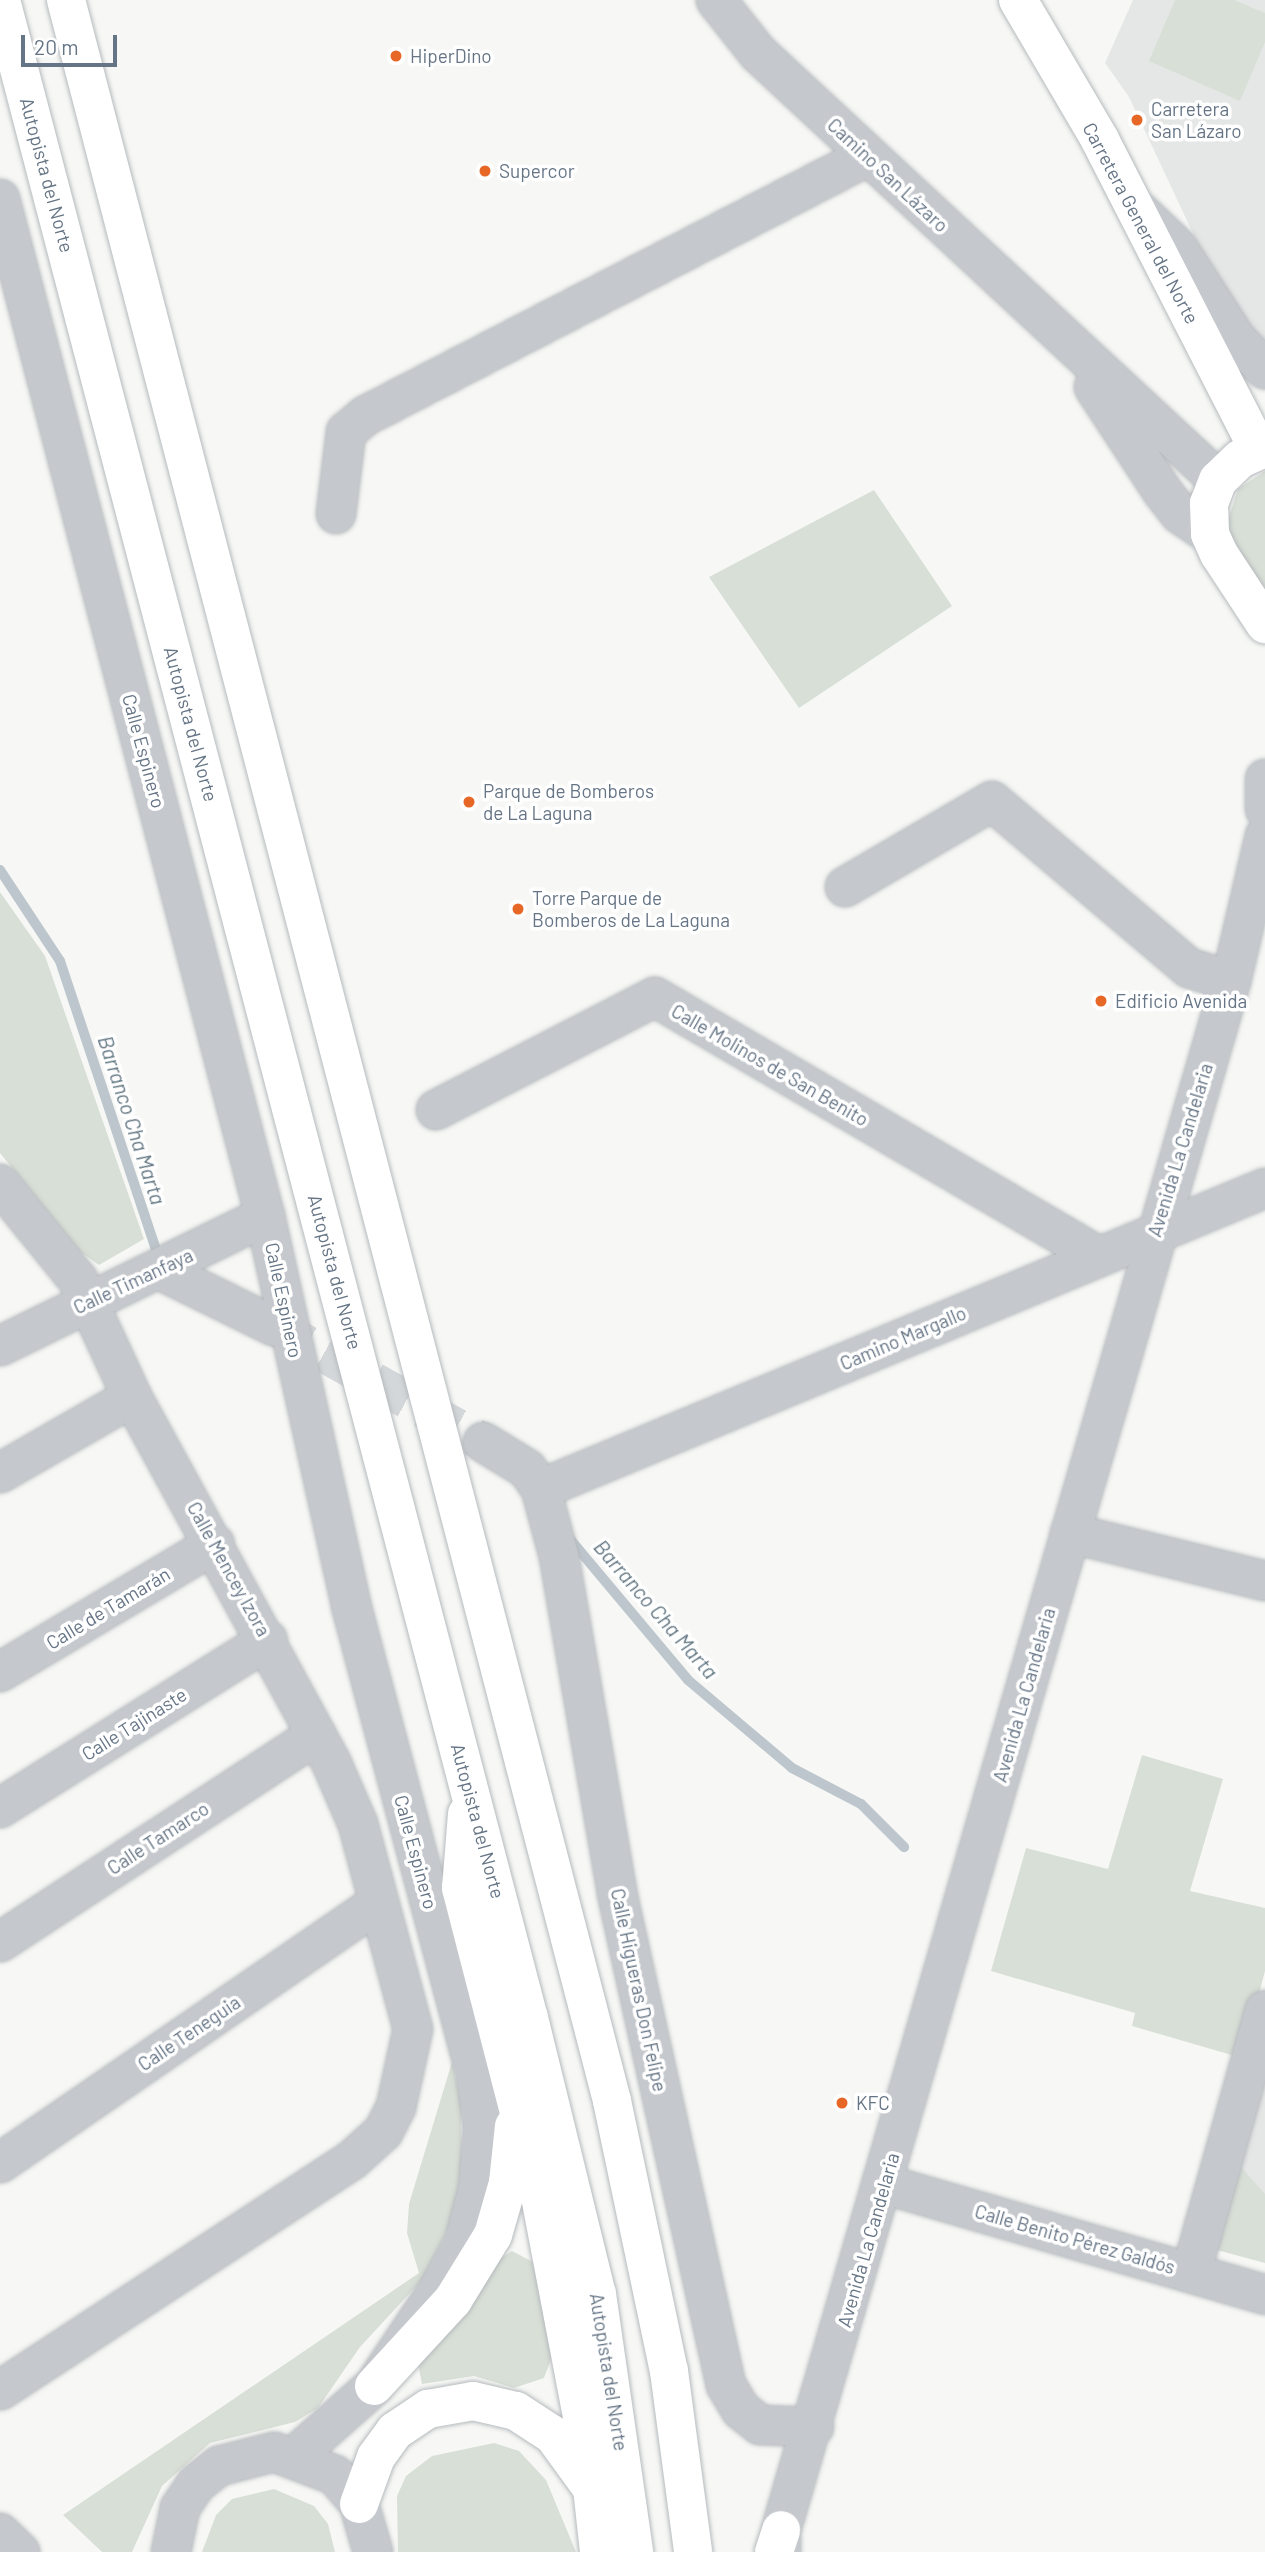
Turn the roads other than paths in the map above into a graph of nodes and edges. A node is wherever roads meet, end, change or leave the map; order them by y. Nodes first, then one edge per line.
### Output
1 (1, 0) edge
2 (66, 0) edge
3 (716, 0) edge
4 (1018, 0) edge
5 (868, 156) junction
6 (0, 199) edge
7 (1134, 207) junction
8 (1066, 344) junction
9 (1265, 369) edge
10 (1262, 448) edge
11 (1218, 480) junction
12 (336, 514) dead end
13 (1210, 534) junction
14 (1265, 624) edge
15 (1265, 779) edge
16 (1265, 809) edge
17 (1265, 836) edge
18 (845, 887) dead end
19 (1231, 981) junction
20 (436, 1110) dead end
21 (0, 1184) edge
22 (1265, 1188) edge
23 (265, 1216) junction
24 (1155, 1230) junction
25 (1098, 1256) junction
26 (162, 1270) junction
27 (86, 1301) junction
28 (274, 1325) tunnel mouth
29 (0, 1346) edge
30 (132, 1397) junction
31 (483, 1442) tunnel mouth
32 (0, 1473) edge
33 (541, 1489) junction
34 (1070, 1533) junction
35 (215, 1544) junction
36 (1265, 1581) edge
37 (268, 1640) junction
38 (0, 1672) edge
39 (316, 1735) junction
40 (469, 1784) junction
41 (0, 1808) edge
42 (377, 1904) junction
43 (0, 1942) edge
44 (1265, 2010) edge
45 (511, 2082) junction
46 (0, 2163) edge
47 (884, 2184) junction
48 (1191, 2273) junction
49 (1248, 2290) edge
50 (374, 2386) junction
51 (0, 2390) edge
52 (814, 2427) junction
53 (296, 2455) junction
54 (591, 2488) junction
55 (359, 2504) junction
56 (0, 2533) edge
57 (779, 2545) edge
58 (20, 2552) edge
59 (171, 2552) edge
60 (373, 2552) edge
61 (599, 2552) edge
62 (634, 2552) edge
63 (693, 2552) edge

1 - 40 main road, Autopista del Norte
2 - 63 main road
3 - 5 street, Camino San Lázaro
4 - 7 main road, Carretera General del Norte
5 - 8 street, Camino San Lázaro
5 - 12 street
6 - 23 street, Calle Espinero
7 - 9 street
7 - 10 main road, Carretera General del Norte
8 - 11 street, Camino San Lázaro
8 - 13 street, Camino San Lázaro
10 - 11 main road
11 - 13 main road
13 - 14 main road
15 - 16 street
17 - 19 street, Avenida La Candelaria
18 - 19 street
19 - 24 street, Avenida La Candelaria
20 - 25 street, Calle Molinos de San Benito
21 - 27 street, Calle Mencey Izora
22 - 24 street, Camino Margallo
23 - 26 street, Calle Timanfaya
23 - 50 street, Calle Espinero
24 - 25 street, Camino Margallo
24 - 34 street, Avenida La Candelaria
25 - 33 street, Camino Margallo
26 - 27 street, Calle Timanfaya
26 - 28 street
27 - 29 street, Calle Timanfaya
27 - 30 street, Calle Mencey Izora
30 - 32 street
30 - 35 street, Calle Mencey Izora
31 - 33 street
33 - 52 street, Calle Higueras Don Felipe
34 - 36 street
34 - 47 street, Avenida La Candelaria
35 - 37 street, Calle Mencey Izora
35 - 38 street, Calle de Tamarán
37 - 39 street, Calle Mencey Izora
37 - 41 street, Calle Tajinaste
39 - 42 street, Calle Mencey Izora
39 - 43 street, Calle Tamarco
40 - 45 main road
40 - 62 main road, Autopista del Norte
42 - 46 street, Calle Teneguia
42 - 51 street, Calle Mencey Izora
44 - 48 street
45 - 50 main road
45 - 54 main road
47 - 48 street, Calle Benito Pérez Galdós
47 - 52 street, Avenida La Candelaria
48 - 49 street, Calle Benito Pérez Galdós
50 - 53 street, Calle Espinero
52 - 57 street, Avenida La Candelaria
53 - 55 street
53 - 59 street
54 - 55 main road
54 - 61 main road
55 - 60 street
56 - 58 street

